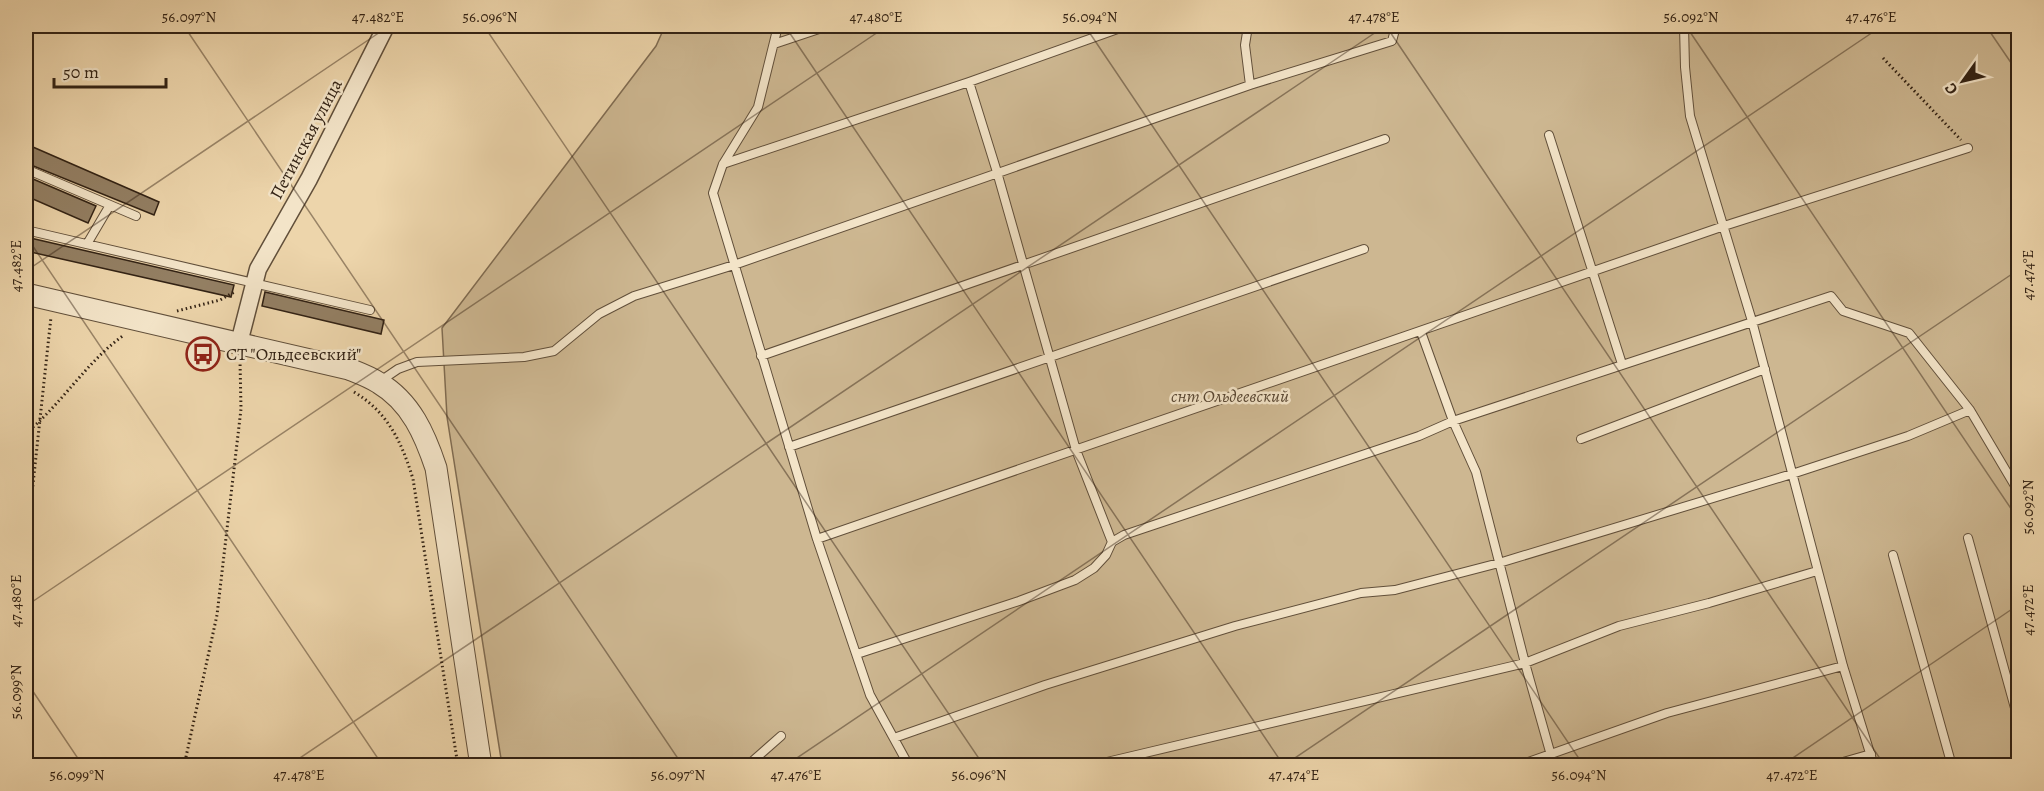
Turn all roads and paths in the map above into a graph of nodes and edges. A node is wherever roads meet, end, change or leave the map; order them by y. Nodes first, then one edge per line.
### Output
1 (386, 26) edge
2 (778, 26) edge
3 (828, 26) edge
4 (1126, 26) edge
5 (1248, 26) edge
6 (1396, 26) edge
7 (1684, 26) edge
8 (774, 44) junction
9 (1882, 58) dead end
10 (969, 82) junction
11 (1250, 85) junction
12 (1549, 135) dead end
13 (1385, 139) dead end
14 (1968, 148) joint
15 (723, 164) junction
16 (26, 169) edge
17 (998, 172) junction
18 (110, 205) junction
19 (136, 216) dead end
20 (1724, 226) junction
21 (26, 230) edge
22 (87, 244) junction
23 (1364, 249) dead end
24 (1023, 264) junction
25 (734, 265) junction
26 (1591, 272) junction
27 (256, 275) junction
28 (26, 294) edge
29 (51, 300) junction
30 (370, 310) dead end
31 (175, 312) dead end
32 (1752, 321) junction
33 (130, 331) dead end
34 (1421, 332) junction
35 (240, 351) junction
36 (761, 356) junction
37 (1050, 356) junction
38 (1622, 364) junction
39 (1765, 369) junction
40 (379, 382) junction
41 (350, 390) dead end
42 (1970, 410) junction
43 (40, 421) junction
44 (1453, 421) junction
45 (26, 433) edge
46 (1581, 439) dead end
47 (789, 447) junction
48 (1076, 450) junction
49 (1792, 474) junction
50 (2019, 491) edge
51 (817, 538) junction
52 (1968, 538) dead end
53 (1112, 542) junction
54 (26, 549) edge
55 (1893, 555) dead end
56 (1499, 563) junction
57 (1817, 571) junction
58 (857, 654) junction
59 (1525, 663) junction
60 (1843, 666) junction
61 (2019, 719) edge
62 (781, 736) dead end
63 (894, 738) junction
64 (1871, 754) junction
65 (1551, 755) junction
66 (184, 765) edge
67 (458, 765) edge
68 (481, 765) edge
69 (747, 765) edge
70 (909, 765) edge
71 (1090, 765) edge
72 (1517, 765) edge
73 (1554, 765) edge
74 (1829, 765) edge
75 (1874, 765) edge
76 (1952, 765) edge

1 - 27 street, Петинская улица
2 - 8 lane
3 - 8 lane
4 - 10 lane
5 - 11 lane
6 - 11 lane
7 - 20 lane
8 - 15 lane
9 - 14 path
10 - 15 lane
10 - 17 lane
11 - 17 lane
12 - 26 lane
13 - 24 lane
14 - 20 lane
15 - 25 lane
16 - 18 lane
17 - 24 lane
17 - 25 lane
18 - 19 lane
18 - 22 lane
20 - 26 lane
20 - 32 lane
21 - 22 lane
22 - 27 lane
23 - 37 lane
24 - 36 lane
24 - 37 lane
25 - 36 lane
25 - 40 lane
26 - 34 lane
26 - 38 lane
27 - 30 lane
27 - 31 path
27 - 35 street, Петинская улица
28 - 29 street
29 - 35 street
29 - 43 path
32 - 38 lane
32 - 39 lane
32 - 42 lane
33 - 43 path
34 - 44 lane
34 - 48 lane
35 - 40 street
35 - 66 path
36 - 47 lane
37 - 47 lane
37 - 48 lane
38 - 44 lane
39 - 46 lane
39 - 49 lane
40 - 68 street
41 - 67 path
42 - 49 lane
42 - 50 lane
43 - 45 path
43 - 54 path
44 - 53 lane
44 - 56 lane
47 - 51 lane
48 - 51 lane
48 - 53 lane
49 - 56 lane
49 - 57 lane
51 - 58 lane
52 - 61 lane
53 - 58 lane
55 - 76 lane
56 - 59 lane
56 - 63 lane
57 - 59 lane
57 - 60 lane
58 - 63 lane
59 - 65 lane
59 - 71 lane
60 - 64 lane
60 - 65 lane
62 - 69 lane
63 - 70 lane
64 - 74 lane
64 - 75 lane
65 - 72 lane
65 - 73 lane

